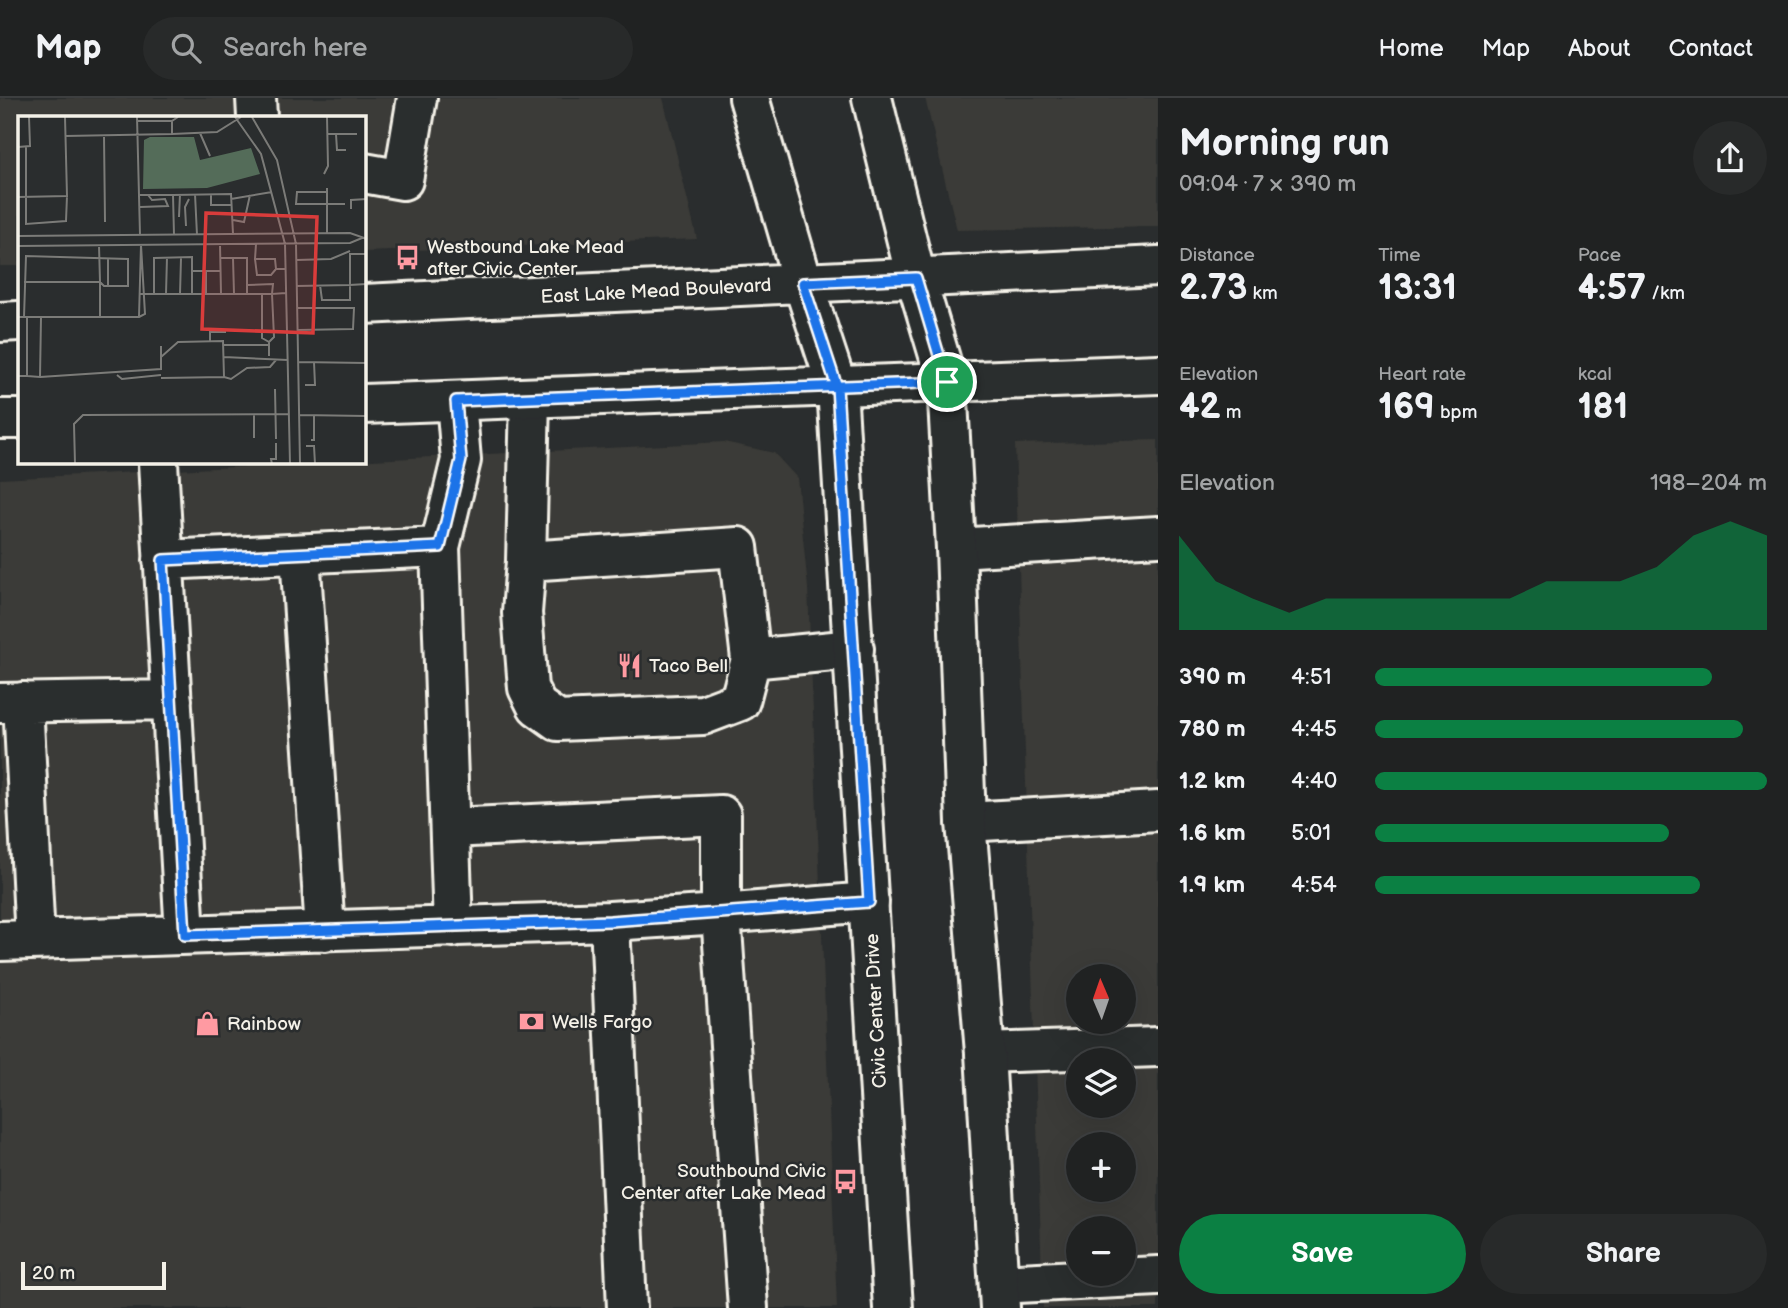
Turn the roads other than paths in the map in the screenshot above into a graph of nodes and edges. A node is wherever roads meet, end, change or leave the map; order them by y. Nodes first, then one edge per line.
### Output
1 (256, 98) edge
2 (417, 98) edge
3 (750, 98) edge
4 (872, 98) edge
5 (257, 116) edge
6 (366, 173) edge
7 (1158, 266) edge
8 (916, 278) junction
9 (803, 283) junction
10 (366, 304) edge
11 (18, 321) edge
12 (0, 322) edge
13 (1158, 374) edge
14 (947, 382) junction
15 (837, 387) junction
16 (530, 398) junction
17 (456, 401) junction
18 (366, 404) edge
19 (0, 419) edge
20 (18, 419) edge
21 (158, 464) edge
22 (1158, 536) edge
23 (440, 547) junction
24 (956, 548) junction
25 (300, 554) junction
26 (163, 560) junction
27 (526, 561) junction
28 (854, 649) junction
29 (751, 659) junction
30 (172, 699) junction
31 (11, 702) edge
32 (1158, 811) edge
33 (966, 822) junction
34 (450, 828) junction
35 (869, 902) junction
36 (721, 914) junction
37 (610, 921) junction
38 (453, 927) junction
39 (326, 930) junction
40 (185, 935) junction
41 (17, 940) edge
42 (1158, 1047) edge
43 (985, 1054) junction
44 (1158, 1276) edge
45 (999, 1296) edge
46 (627, 1308) edge
47 (748, 1308) edge
48 (893, 1308) edge

1 - 5 main road
2 - 6 main road
3 - 9 main road, Civic Center Drive
4 - 8 main road
7 - 8 main road, East Lake Mead Boulevard
8 - 9 main road, East Lake Mead Boulevard
8 - 14 main road
9 - 10 main road, East Lake Mead Boulevard
9 - 15 main road, Civic Center Drive
11 - 12 main road
13 - 14 main road
14 - 15 main road
14 - 24 main road
15 - 16 main road
15 - 28 main road, Civic Center Drive
16 - 17 main road
16 - 27 main road
17 - 18 main road
17 - 23 main road
19 - 20 main road
21 - 26 main road
22 - 24 main road
23 - 25 main road
23 - 34 main road
24 - 33 main road
25 - 26 main road
25 - 39 main road
26 - 30 main road
27 - 29 main road
27 - 29 main road
28 - 29 main road
28 - 35 main road, Civic Center Drive
30 - 31 main road
30 - 40 main road
31 - 41 main road
32 - 33 main road
33 - 43 main road
34 - 36 main road
34 - 38 main road
35 - 36 main road
35 - 48 main road, Civic Center Drive
36 - 37 main road
36 - 47 main road
37 - 38 main road
37 - 46 main road
38 - 39 main road
39 - 40 main road
40 - 41 main road
42 - 43 main road
43 - 45 main road
44 - 45 main road

